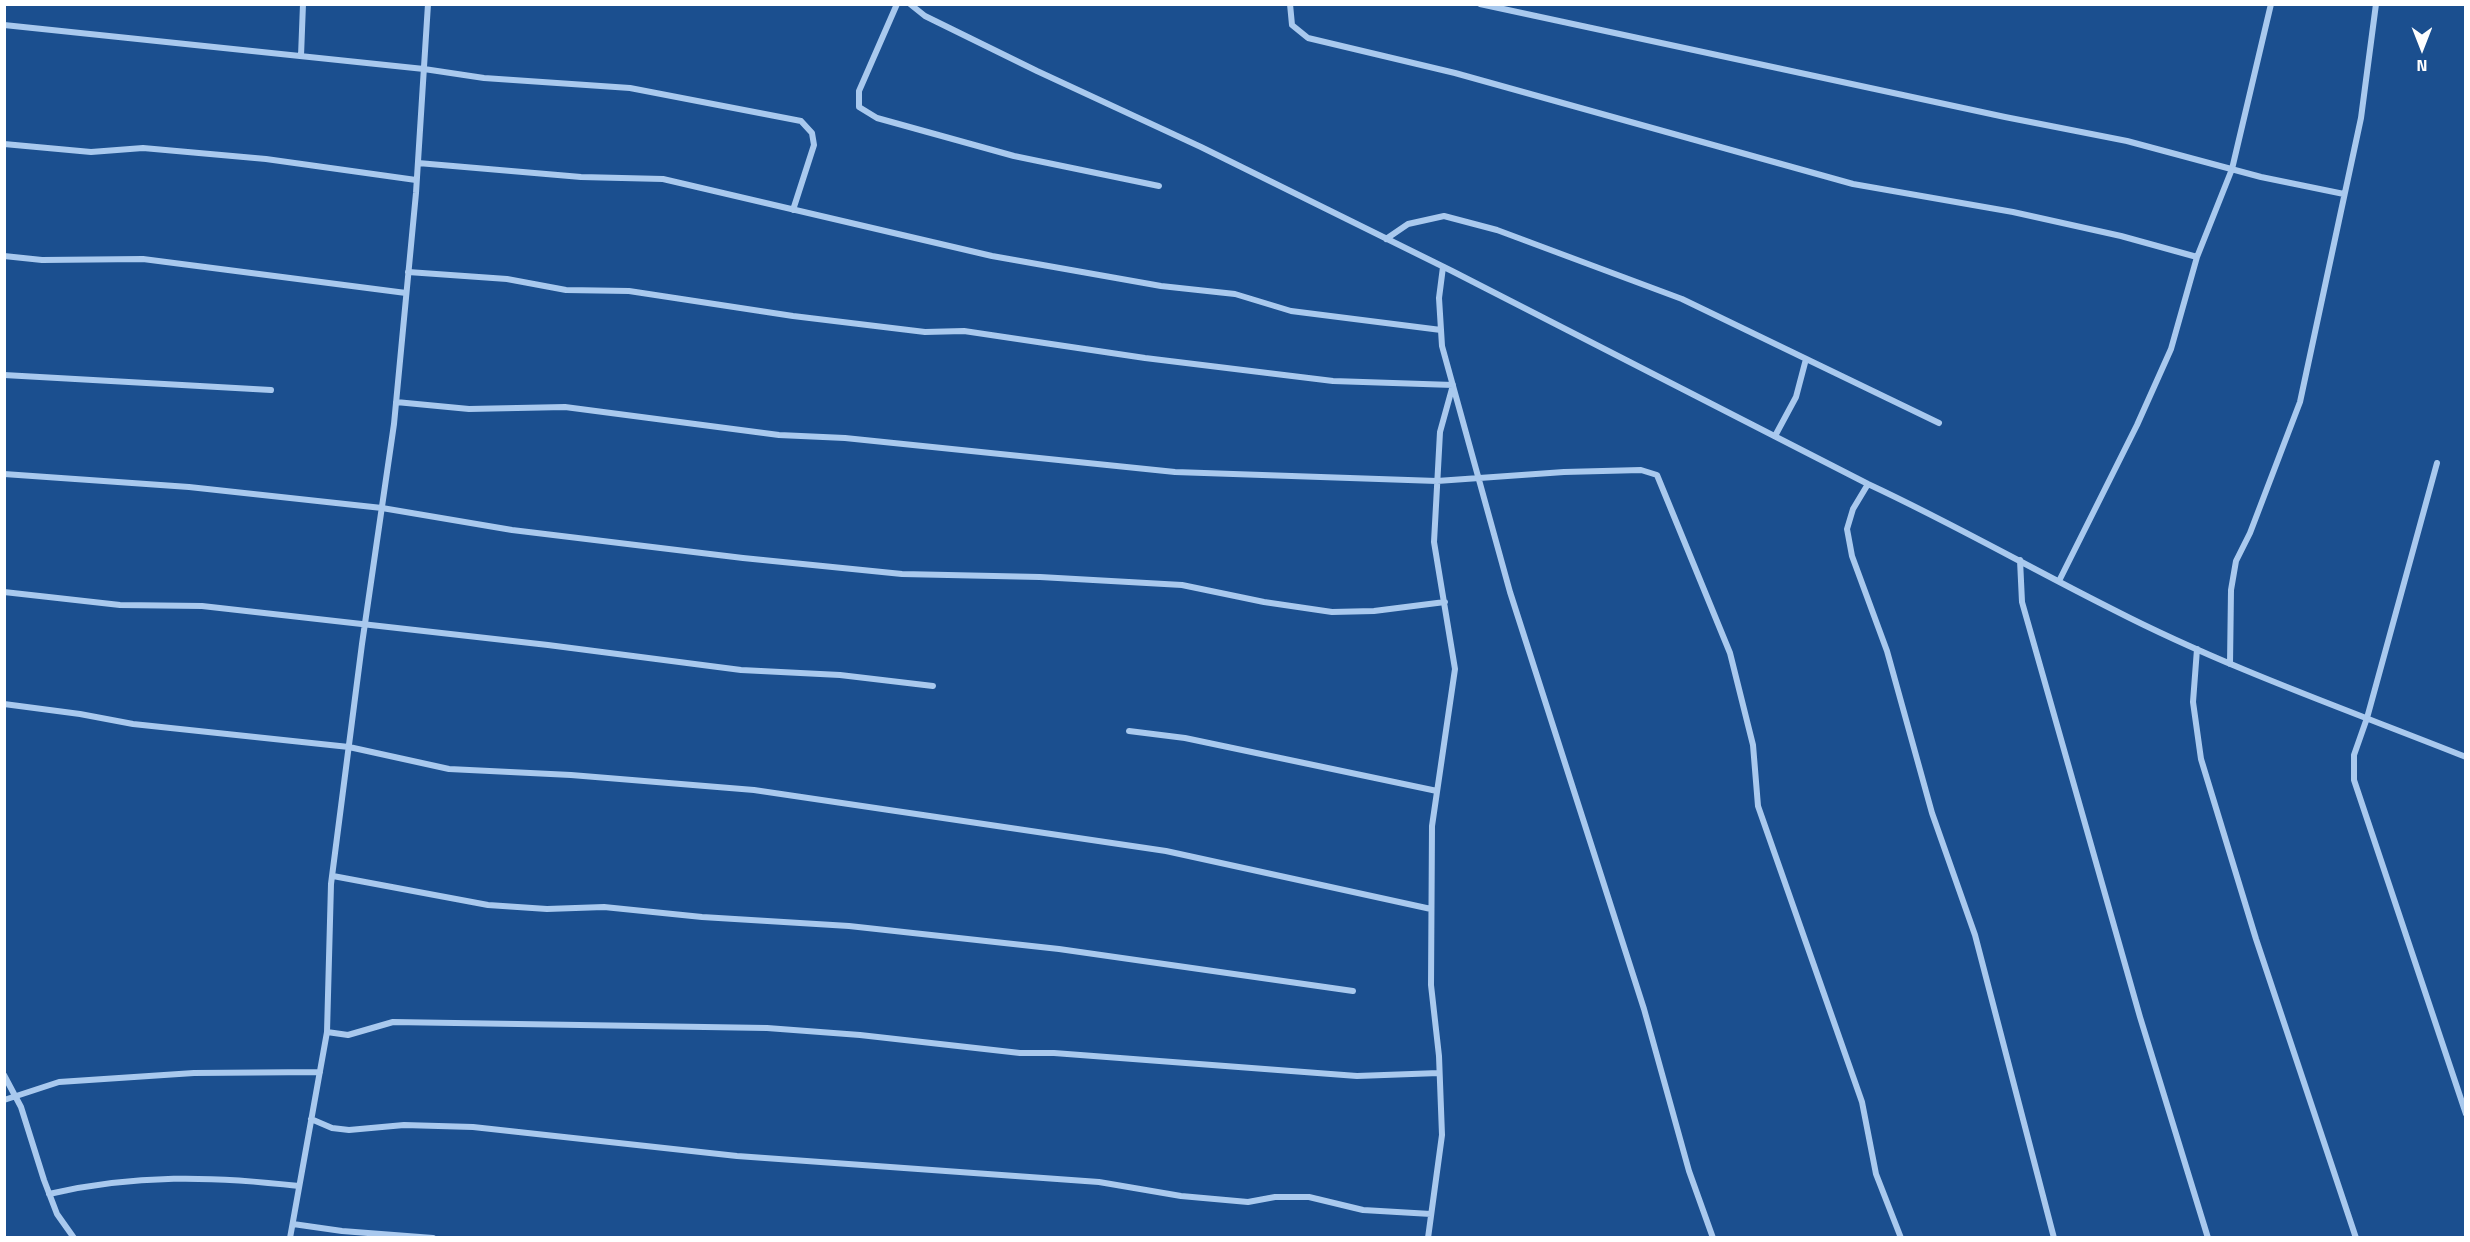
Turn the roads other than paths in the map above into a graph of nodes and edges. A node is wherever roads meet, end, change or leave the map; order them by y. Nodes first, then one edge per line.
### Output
1 (303, 4) edge
2 (429, 4) edge
3 (897, 4) edge
4 (910, 4) edge
5 (1290, 4) edge
6 (2271, 4) edge
7 (2376, 4) edge
8 (1483, 5) edge
9 (4, 25) edge
10 (301, 56) junction
11 (424, 69) junction
12 (4, 144) edge
13 (418, 163) junction
14 (2232, 169) junction
15 (416, 180) junction
16 (1159, 186) dead end
17 (2344, 194) junction
18 (793, 210) junction
19 (1386, 239) junction
20 (4, 256) edge
21 (2197, 257) junction
22 (1443, 267) junction
23 (408, 272) junction
24 (406, 293) junction
25 (1441, 330) junction
26 (1806, 359) junction
27 (4, 375) edge
28 (1453, 385) junction
29 (271, 390) dead end
30 (396, 402) junction
31 (1939, 423) dead end
32 (1775, 436) junction
33 (2437, 463) dead end
34 (4, 474) edge
35 (1479, 477) junction
36 (1437, 481) junction
37 (1868, 484) junction
38 (382, 508) junction
39 (2020, 560) junction
40 (2059, 581) junction
41 (4, 592) edge
42 (1445, 602) junction
43 (365, 623) junction
44 (2197, 649) junction
45 (2230, 664) junction
46 (933, 686) dead end
47 (4, 704) edge
48 (2367, 718) junction
49 (1129, 731) dead end
50 (349, 747) junction
51 (2466, 757) edge
52 (1437, 790) junction
53 (333, 876) junction
54 (1431, 909) junction
55 (1353, 991) dead end
56 (327, 1032) junction
57 (320, 1072) junction
58 (1439, 1073) junction
59 (4, 1075) edge
60 (15, 1096) junction
61 (4, 1100) edge
62 (2466, 1114) edge
63 (311, 1119) junction
64 (299, 1186) junction
65 (49, 1194) junction
66 (1431, 1214) junction
67 (292, 1224) junction
68 (74, 1238) edge
69 (290, 1238) edge
70 (433, 1238) edge
71 (1428, 1238) edge
72 (1713, 1238) edge
73 (1901, 1238) edge
74 (2054, 1238) edge
75 (2208, 1238) edge
76 (2356, 1238) edge

1 - 10 street
2 - 11 street
3 - 16 street
4 - 19 street
5 - 21 street
6 - 14 street
7 - 17 street
8 - 14 street
9 - 10 street
10 - 11 street
11 - 13 street
11 - 18 street
12 - 15 street
13 - 15 street
13 - 18 street
14 - 17 street
14 - 21 street
15 - 23 street
17 - 45 street
18 - 25 street
19 - 22 street
19 - 26 street
20 - 24 street
21 - 40 street
22 - 25 street
22 - 32 street
23 - 24 street
23 - 28 street
24 - 30 street
25 - 28 street
26 - 31 street
26 - 32 street
27 - 29 street
28 - 35 street
28 - 36 street
30 - 36 street
30 - 38 street
32 - 37 street
33 - 48 street
34 - 38 street
35 - 36 street
35 - 72 street
35 - 73 street
36 - 42 street
37 - 39 street
37 - 74 street
38 - 42 street
38 - 43 street
39 - 40 street
39 - 75 street
40 - 44 street
41 - 43 street
42 - 52 street
43 - 46 street
43 - 50 street
44 - 45 street
44 - 76 street
45 - 48 street
47 - 50 street
48 - 51 street
48 - 62 street
49 - 52 street
50 - 53 street
50 - 54 street
52 - 54 street
53 - 55 street
53 - 56 street
54 - 58 street
56 - 57 street
56 - 58 street
57 - 60 street
57 - 63 street
58 - 66 street
59 - 60 street
60 - 61 street
60 - 65 street
63 - 64 street
63 - 66 street
64 - 65 street
64 - 67 street
65 - 68 street
66 - 71 street
67 - 69 street
67 - 70 street

